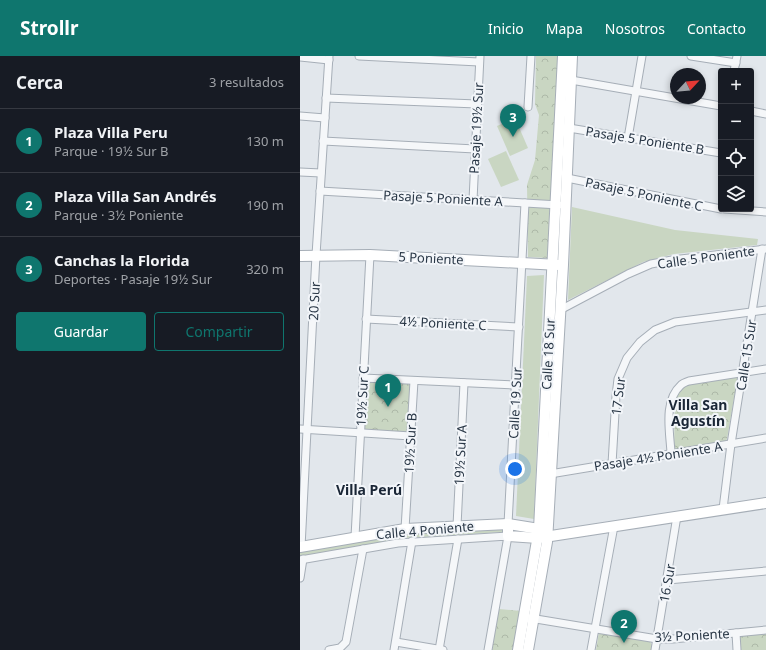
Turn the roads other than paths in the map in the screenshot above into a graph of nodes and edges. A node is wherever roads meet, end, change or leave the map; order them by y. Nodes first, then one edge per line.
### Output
1 (359, 56) edge
2 (531, 56) edge
3 (563, 56) edge
4 (572, 56) edge
5 (642, 56) edge
6 (691, 56) edge
7 (300, 58) edge
8 (329, 58) edge
9 (479, 59) edge
10 (735, 63) edge
11 (571, 80) junction
12 (635, 91) junction
13 (326, 98) junction
14 (477, 104) junction
15 (718, 105) edge
16 (528, 107) dead end
17 (754, 112) edge
18 (766, 114) edge
19 (300, 116) edge
20 (325, 118) junction
21 (569, 128) junction
22 (628, 138) junction
23 (323, 141) junction
24 (475, 149) junction
25 (718, 152) edge
26 (300, 172) edge
27 (321, 173) junction
28 (567, 178) junction
29 (320, 191) junction
30 (473, 200) junction
31 (525, 203) junction
32 (554, 204) junction
33 (565, 205) junction
34 (718, 208) edge
35 (754, 211) edge
36 (766, 212) edge
37 (764, 249) edge
38 (316, 255) junction
39 (370, 255) junction
40 (300, 256) edge
41 (522, 263) junction
42 (558, 265) junction
43 (560, 310) junction
44 (766, 310) edge
45 (753, 312) junction
46 (366, 319) junction
47 (519, 327) junction
48 (766, 369) edge
49 (743, 373) junction
50 (363, 378) junction
51 (414, 381) junction
52 (464, 383) junction
53 (516, 385) junction
54 (304, 430) edge
55 (360, 433) junction
56 (411, 436) junction
57 (766, 438) edge
58 (732, 444) junction
59 (671, 453) junction
60 (612, 464) junction
61 (550, 474) junction
62 (766, 503) edge
63 (723, 509) junction
64 (677, 516) junction
65 (508, 524) junction
66 (456, 526) junction
67 (614, 526) junction
68 (405, 529) junction
69 (541, 535) junction
70 (508, 536) junction
71 (355, 537) junction
72 (458, 539) junction
73 (412, 541) junction
74 (300, 547) edge
75 (362, 549) junction
76 (302, 560) edge
77 (766, 571) edge
78 (300, 578) edge
79 (668, 580) junction
80 (528, 618) junction
81 (595, 628) junction
82 (766, 630) edge
83 (736, 633) junction
84 (657, 639) junction
85 (396, 642) junction
86 (329, 650) edge
87 (394, 650) edge
88 (440, 650) edge
89 (488, 650) edge
90 (518, 650) edge
91 (528, 650) edge
92 (592, 650) edge
93 (655, 650) edge
94 (737, 650) edge

1 - 9 street
2 - 16 street
3 - 32 main road, Calle 18 Sur
4 - 11 main road, Calle 18 Sur
5 - 12 street
6 - 10 street
7 - 8 street
8 - 13 street, 20 Sur
9 - 14 street, Pasaje 19½ Sur
11 - 12 street
11 - 21 main road, Calle 18 Sur
12 - 15 street
12 - 22 street
13 - 14 street
13 - 20 street, 20 Sur
14 - 24 street, Pasaje 19½ Sur
17 - 18 street
19 - 20 street
20 - 23 street, 20 Sur
21 - 22 street, Pasaje 5 Poniente B
21 - 28 main road, Calle 18 Sur
22 - 25 street, Pasaje 5 Poniente B
23 - 24 street
23 - 27 street, 20 Sur
24 - 30 street, Pasaje 19½ Sur
26 - 27 street
27 - 29 street, 20 Sur
28 - 33 main road, Calle 18 Sur
28 - 34 street, Pasaje 5 Poniente C
29 - 30 street, Pasaje 5 Poniente A
29 - 38 street, 20 Sur
30 - 31 street, Pasaje 5 Poniente A
31 - 32 street, Pasaje 5 Poniente A
31 - 41 street, Calle 19 Sur
32 - 33 street, Pasaje 5 Poniente A
32 - 42 main road, Calle 18 Sur
33 - 42 main road, Calle 18 Sur
35 - 36 street, Pasaje 5 Poniente C
37 - 43 street, Calle 5 Poniente
37 - 45 street, Calle 15 Sur
38 - 39 main road, 5 Poniente
38 - 40 main road, 5 Poniente
38 - 54 street, 20 Sur
39 - 41 main road, 5 Poniente
39 - 46 street, 19½ Sur C
41 - 42 main road, 5 Poniente
41 - 47 street, Calle 19 Sur
42 - 43 main road, Calle 18 Sur
42 - 69 main road, Calle 18 Sur
43 - 61 main road, Calle 18 Sur
44 - 45 street
45 - 49 street, Calle 15 Sur
45 - 60 street, 17 Sur
46 - 47 street, 4½ Poniente C
46 - 50 street, 19½ Sur C
47 - 53 street, Calle 19 Sur
48 - 49 street
49 - 58 street, Calle 15 Sur
49 - 59 street
50 - 51 street
50 - 55 street, 19½ Sur C
51 - 52 street
51 - 56 street, 19½ Sur B
52 - 53 street
52 - 66 street, 19½ Sur A
53 - 65 street, Calle 19 Sur
54 - 55 street
54 - 74 street, 20 Sur
55 - 56 street
55 - 71 street, 19½ Sur C
56 - 68 street, 19½ Sur B
57 - 58 street, Pasaje 4½ Poniente A
58 - 59 street, Pasaje 4½ Poniente A
58 - 63 street, Calle 15 Sur
59 - 60 street, Pasaje 4½ Poniente A
60 - 61 street, Pasaje 4½ Poniente A
61 - 69 main road, Calle 18 Sur
62 - 63 main road, Calle 4 Poniente
63 - 64 main road, Calle 4 Poniente
64 - 67 main road, Calle 4 Poniente
64 - 79 street, 16 Sur
65 - 66 main road, Calle 4 Poniente
65 - 69 main road, Calle 4 Poniente
65 - 70 main road, Calle 19 Sur
66 - 68 main road, Calle 4 Poniente
67 - 69 main road, Calle 4 Poniente
67 - 81 street
68 - 71 main road, Calle 4 Poniente
69 - 70 main road, Calle 4 Poniente
69 - 80 main road, Calle 18 Sur
70 - 72 street, Calle 4 Poniente
70 - 89 street, Calle 19 Sur
71 - 74 main road, Calle 4 Poniente
72 - 73 street, Calle 4 Poniente
72 - 88 street
73 - 75 street, Calle 4 Poniente
73 - 85 street
75 - 76 street, Calle 4 Poniente
75 - 86 street
76 - 78 street
77 - 79 street
79 - 84 street, 16 Sur
80 - 81 street, 3½ Poniente
80 - 90 main road, Calle 18 Sur
80 - 91 main road, Calle 18 Sur
81 - 84 street, 3½ Poniente
81 - 92 street
82 - 83 street, 3½ Poniente
83 - 84 street, 3½ Poniente
83 - 94 street
84 - 93 street, 16 Sur
85 - 87 street
85 - 88 street

